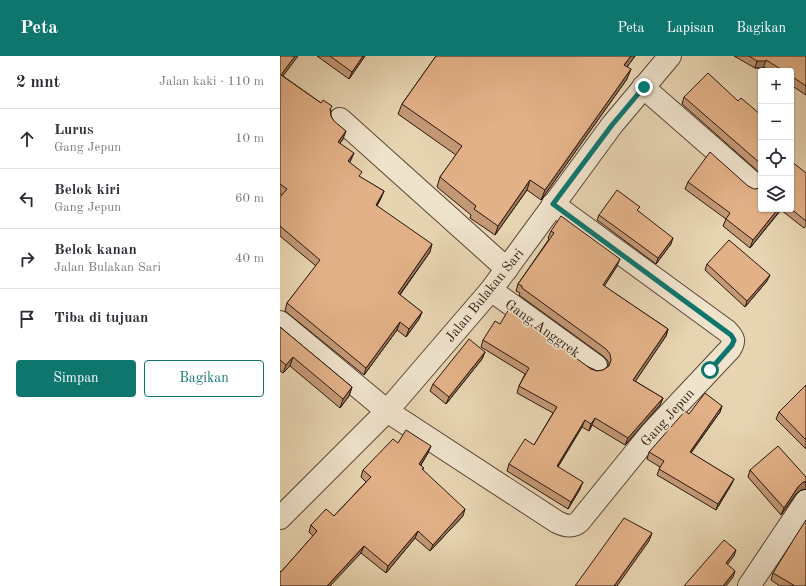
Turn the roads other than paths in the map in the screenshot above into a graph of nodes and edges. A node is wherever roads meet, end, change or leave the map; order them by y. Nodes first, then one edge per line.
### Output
1 (670, 56) edge
2 (644, 87) junction
3 (340, 119) dead end
4 (754, 184) dead end
5 (553, 204) junction
6 (507, 269) junction
7 (491, 290) junction
8 (280, 322) edge
9 (596, 366) dead end
10 (387, 411) junction
11 (806, 501) edge
12 (280, 518) edge
13 (749, 586) edge

1 - 2 street, Jalan Bulakan Sari
2 - 4 street
2 - 5 street, Jalan Bulakan Sari
3 - 6 street
5 - 6 street, Jalan Bulakan Sari
5 - 10 street, Gang Jepun
6 - 7 street, Jalan Bulakan Sari
7 - 9 street, Gang Anggrek
7 - 10 street, Jalan Bulakan Sari
8 - 10 street
10 - 12 street, Jalan Bulakan Sari
11 - 13 street

